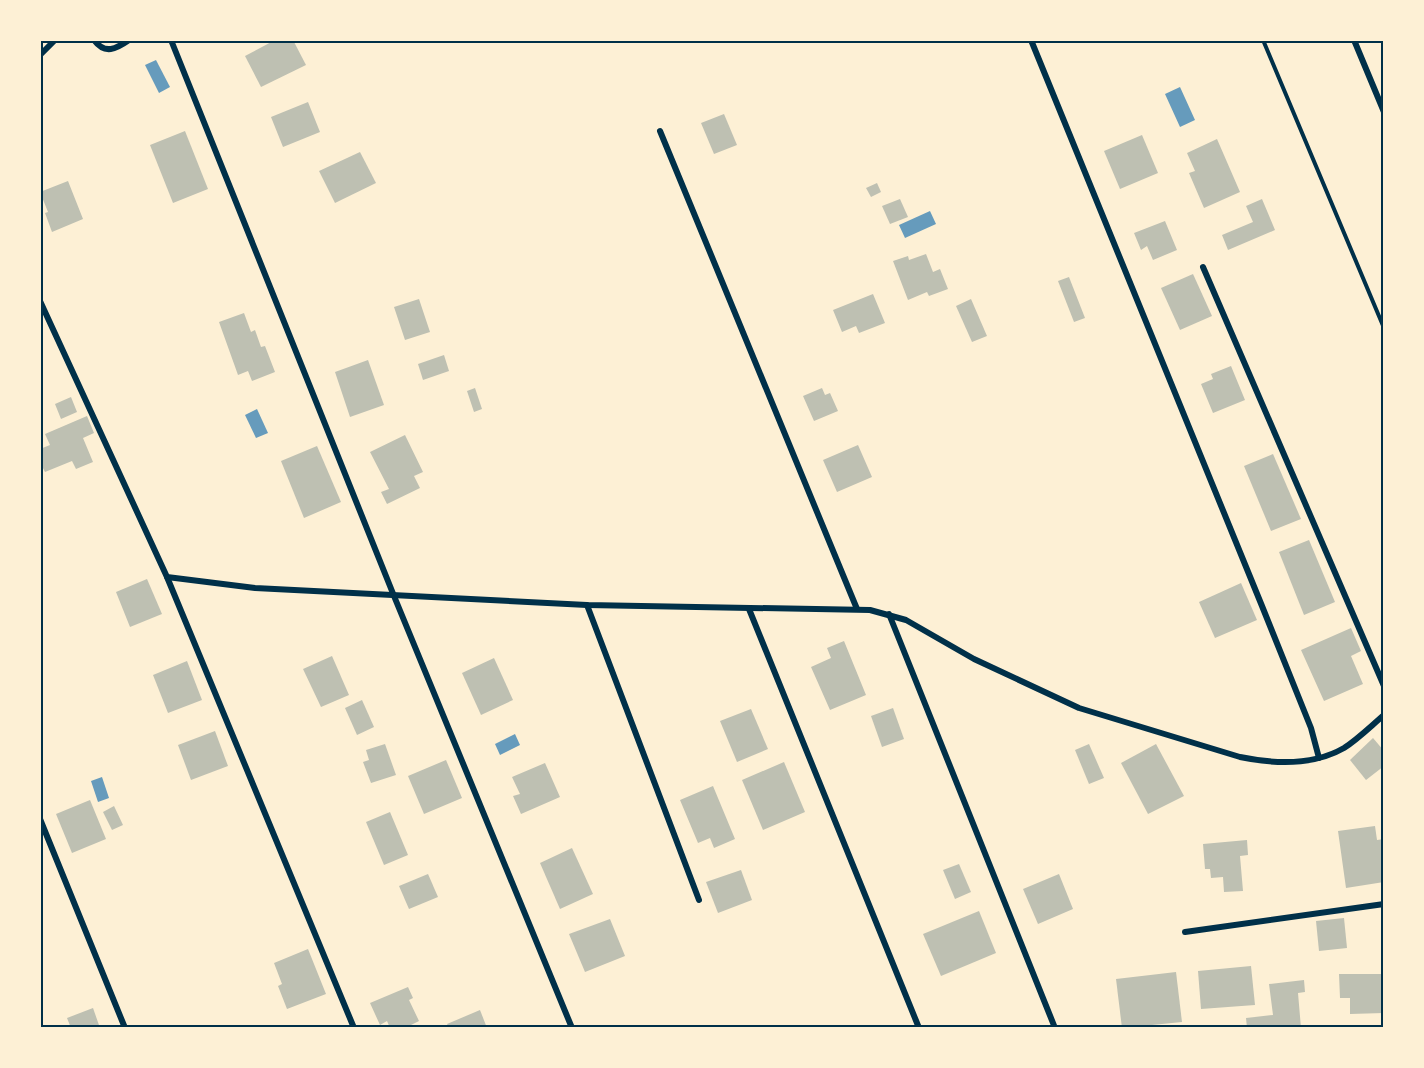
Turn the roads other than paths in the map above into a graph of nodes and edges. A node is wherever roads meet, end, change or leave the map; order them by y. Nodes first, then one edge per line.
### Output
1 (55, 40) edge
2 (94, 40) edge
3 (129, 40) edge
4 (171, 40) edge
5 (1031, 40) edge
6 (1354, 40) edge
7 (40, 55) edge
8 (1383, 112) edge
9 (660, 131) dead end
10 (1203, 267) dead end
11 (40, 301) edge
12 (167, 577) junction
13 (394, 596) junction
14 (586, 605) junction
15 (749, 609) junction
16 (857, 609) junction
17 (889, 614) junction
18 (1383, 686) edge
19 (1383, 715) edge
20 (1319, 758) junction
21 (40, 819) edge
22 (699, 900) dead end
23 (1383, 904) edge
24 (1185, 932) dead end
25 (125, 1028) edge
26 (354, 1028) edge
27 (572, 1028) edge
28 (919, 1028) edge
29 (1055, 1028) edge

1 - 7 street
2 - 3 street
4 - 13 street
5 - 20 street
6 - 8 street
9 - 16 street
10 - 18 street
11 - 12 street
12 - 13 street
12 - 26 street
13 - 14 street
13 - 27 street
14 - 15 street
14 - 22 street
15 - 16 street
15 - 28 street
16 - 17 street
17 - 20 street
17 - 29 street
19 - 20 street
21 - 25 street
23 - 24 street

